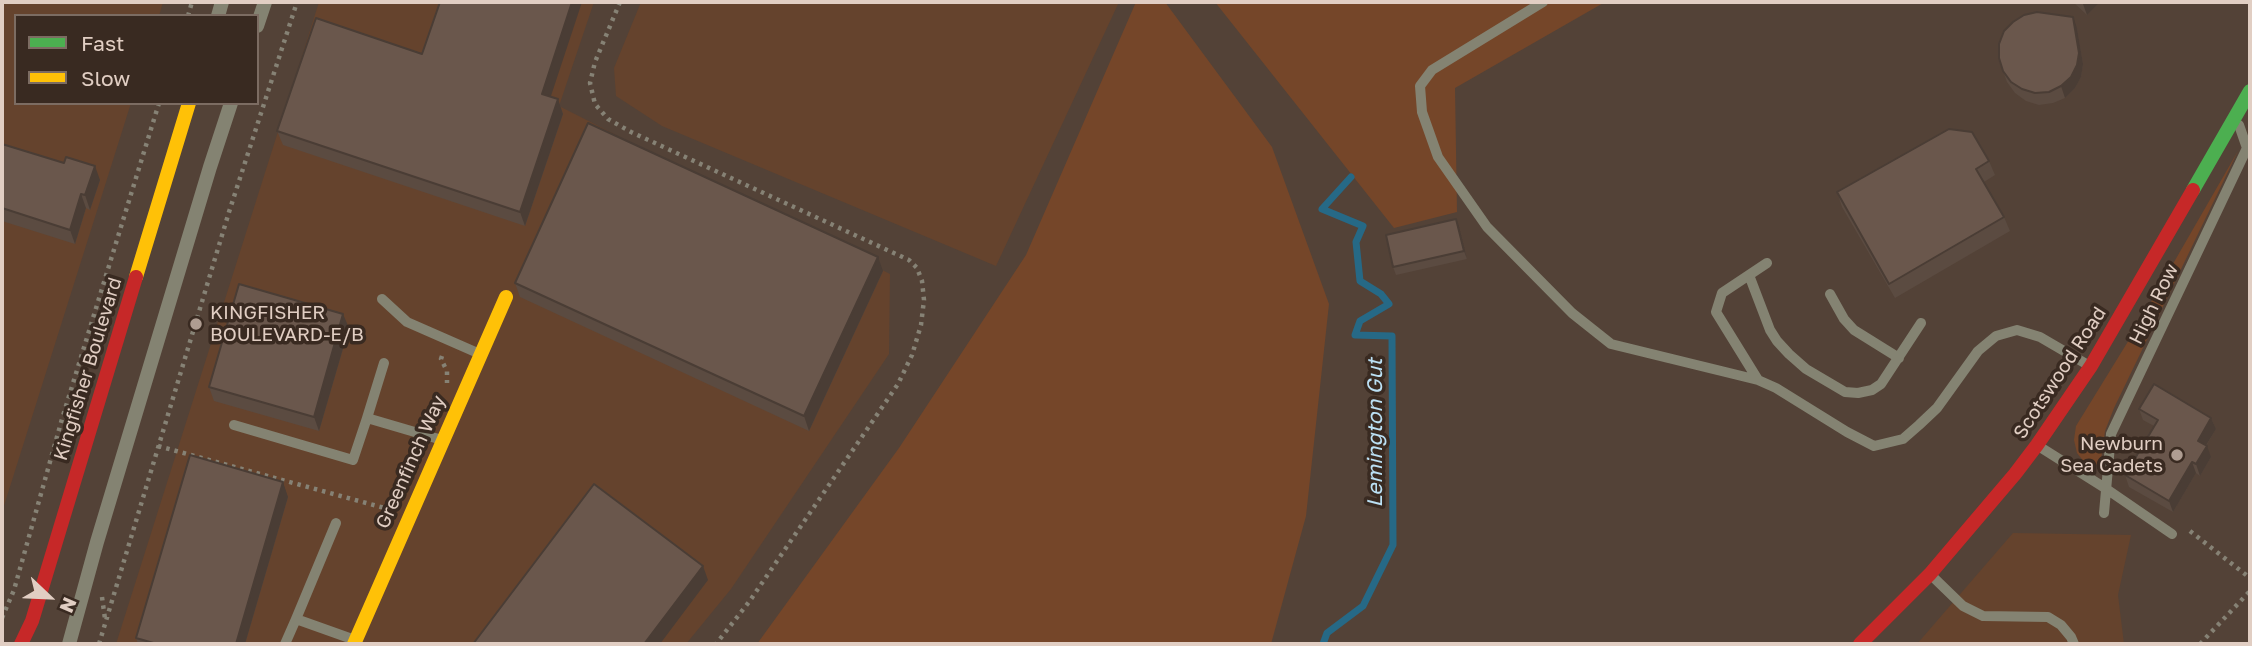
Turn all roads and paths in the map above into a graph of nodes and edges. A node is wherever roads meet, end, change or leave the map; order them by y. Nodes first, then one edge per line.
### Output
1 (265, 2) edge
2 (297, 2) edge
3 (620, 2) edge
4 (1543, 2) edge
5 (259, 20) edge
6 (2250, 91) edge
7 (158, 105) edge
8 (188, 105) edge
9 (230, 105) edge
10 (2236, 116) junction
11 (1768, 263) dead end
12 (1749, 275) junction
13 (1830, 294) dead end
14 (506, 297) dead end
15 (382, 299) dead end
16 (1921, 323) dead end
17 (480, 354) junction
18 (1899, 358) junction
19 (384, 363) dead end
20 (2091, 366) junction
21 (1758, 380) junction
22 (367, 418) junction
23 (234, 425) dead end
24 (442, 440) junction
25 (2037, 445) junction
26 (158, 446) junction
27 (2105, 488) junction
28 (392, 510) dead end
29 (2104, 513) dead end
30 (336, 523) dead end
31 (2190, 531) dead end
32 (2172, 534) dead end
33 (1930, 574) junction
34 (2250, 578) edge
35 (2250, 591) edge
36 (2, 618) edge
37 (296, 619) junction
38 (354, 642) edge
39 (21, 644) edge
40 (69, 644) edge
41 (99, 644) edge
42 (285, 644) edge
43 (716, 644) edge
44 (1860, 644) edge
45 (2074, 644) edge
46 (2200, 644) edge

1 - 5 street
2 - 26 path
3 - 43 path
4 - 21 lane
6 - 10 street, Scotswood Road
7 - 36 path
8 - 39 street, Kingfisher Boulevard
9 - 40 street
10 - 20 street, Scotswood Road
10 - 27 lane, High Row
11 - 12 lane
12 - 18 lane
12 - 21 lane
13 - 18 lane
14 - 17 street, Greenfinch Way
15 - 17 lane
16 - 18 lane
17 - 24 street, Greenfinch Way
19 - 22 lane
20 - 21 lane
20 - 25 street, Scotswood Road
22 - 23 lane
22 - 24 lane
24 - 38 street, Greenfinch Way
25 - 27 lane
25 - 33 street, Scotswood Road
26 - 28 path
26 - 41 path
27 - 29 lane, High Row
27 - 32 lane
30 - 37 lane
31 - 34 path
33 - 44 street, Scotswood Road
33 - 45 lane
35 - 46 path
37 - 38 lane
37 - 42 lane

